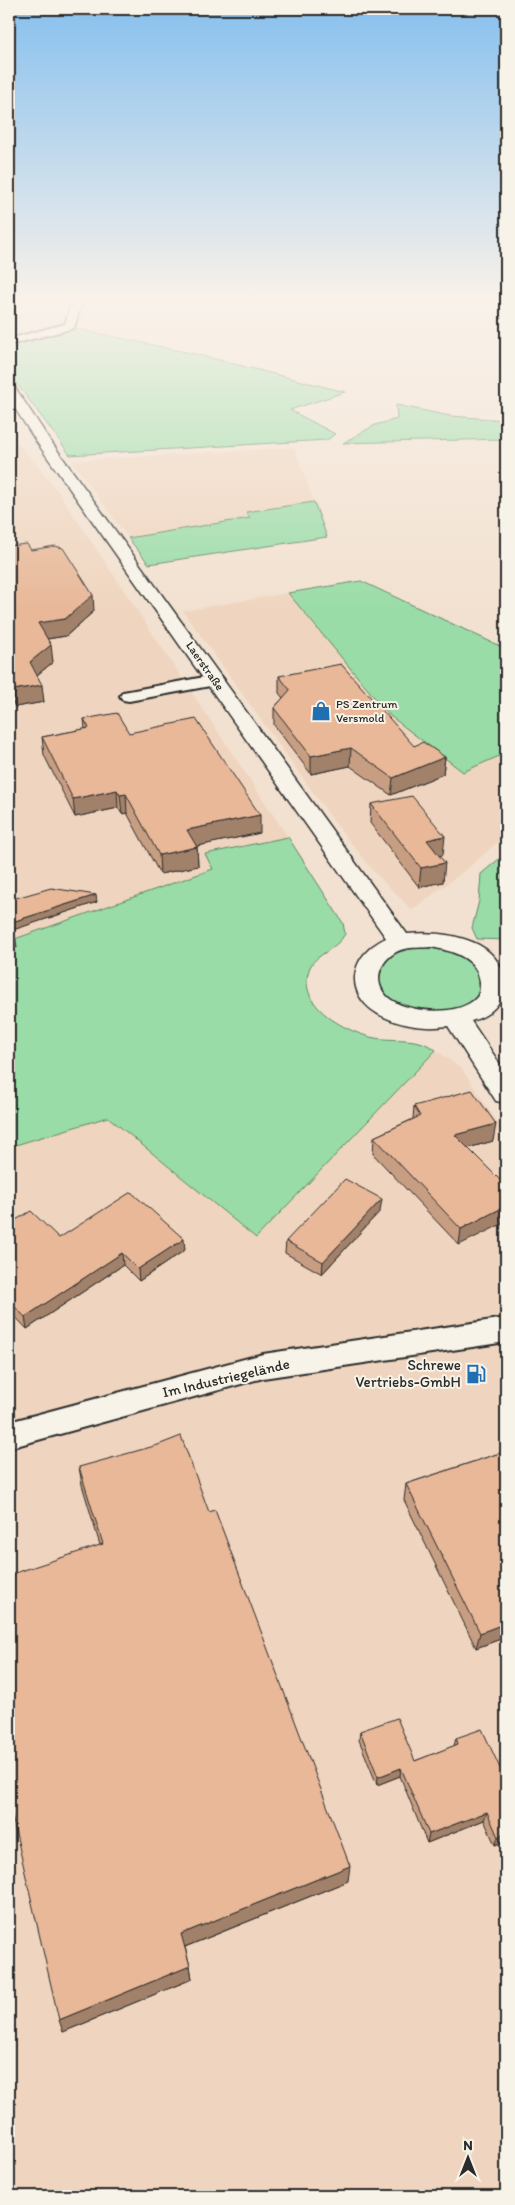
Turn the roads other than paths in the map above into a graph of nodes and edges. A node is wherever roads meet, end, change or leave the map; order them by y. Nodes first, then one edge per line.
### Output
1 (19, 405) edge
2 (215, 680) junction
3 (129, 696) dead end
4 (401, 942) junction
5 (496, 960) edge
6 (456, 1018) junction
7 (506, 1094) edge
8 (506, 1330) edge
9 (9, 1436) edge

1 - 2 main road, Laerstraße
2 - 3 street
2 - 4 main road, Laerstraße
4 - 5 main road
4 - 6 main road
5 - 6 main road
6 - 7 main road
8 - 9 street, Im Industriegelände

